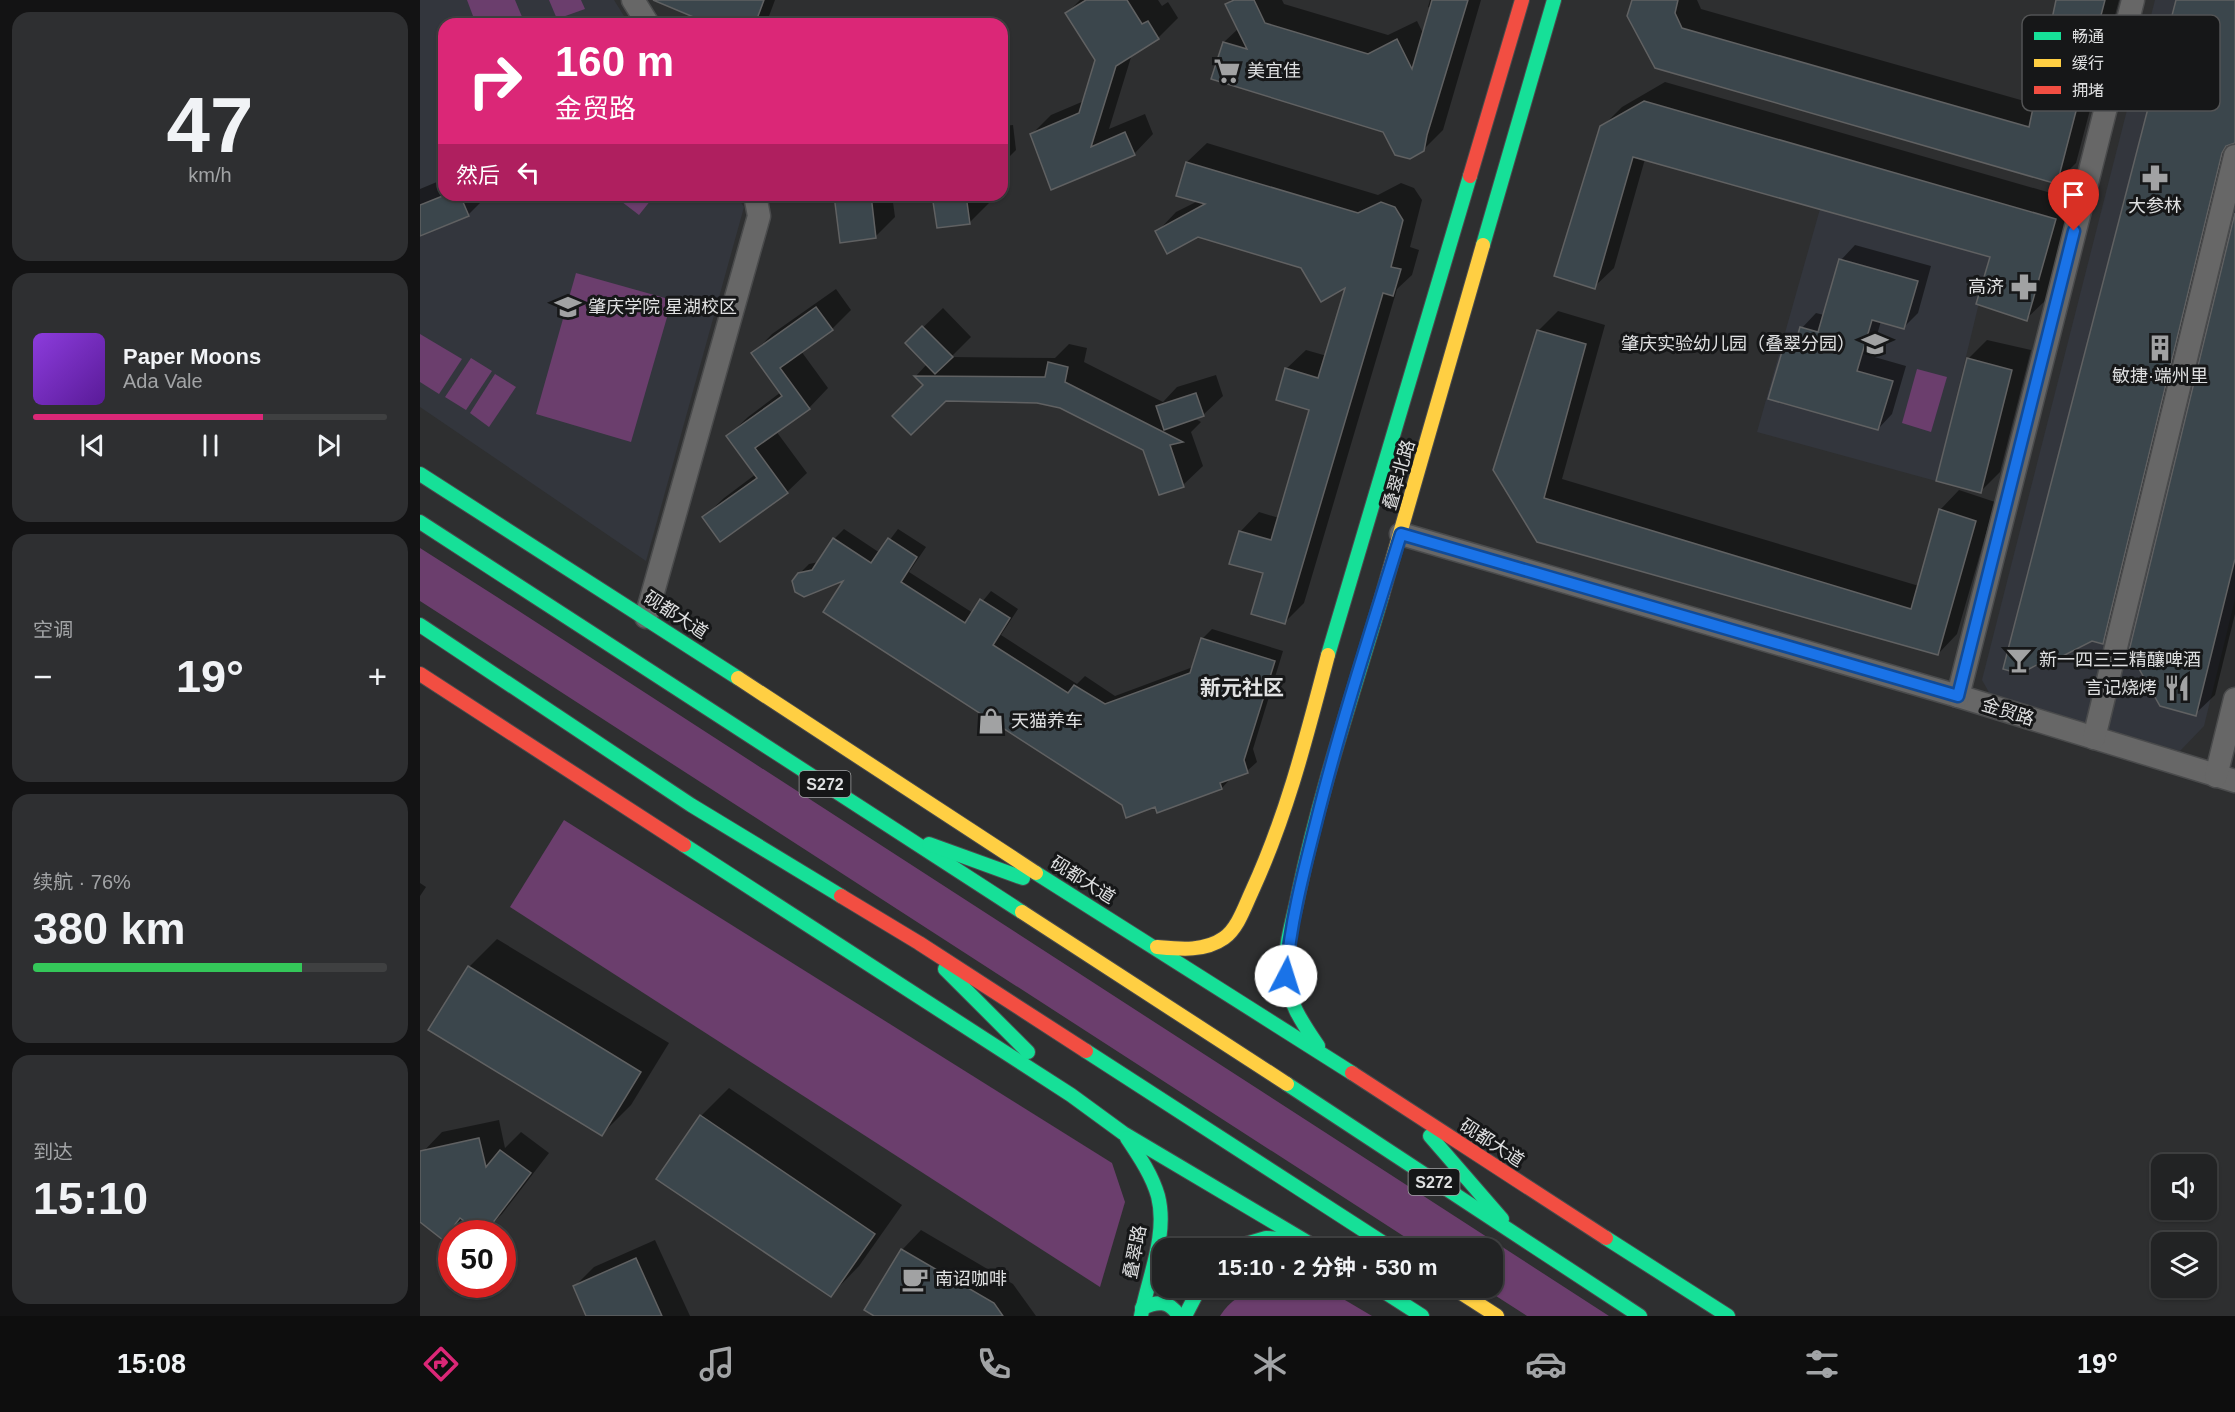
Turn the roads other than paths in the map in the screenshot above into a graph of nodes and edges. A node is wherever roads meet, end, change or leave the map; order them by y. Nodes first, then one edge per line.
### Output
1 (633, 0) edge
2 (1522, 0) edge
3 (1554, 0) edge
4 (2133, 0) edge
5 (2129, 15) edge
6 (644, 18) edge
7 (2105, 111) edge
8 (2235, 156) edge
9 (756, 201) edge
10 (420, 474) edge
11 (420, 522) edge
12 (1401, 534) junction
13 (646, 617) junction
14 (420, 625) edge
15 (420, 674) edge
16 (1958, 696) junction
17 (2235, 699) edge
18 (496, 725) junction
19 (2094, 738) junction
20 (572, 756) dead end
21 (626, 778) dead end
22 (2225, 779) edge
23 (691, 805) junction
24 (902, 834) junction
25 (1266, 861) junction
26 (1270, 878) dead end
27 (1300, 885) junction
28 (1287, 892) dead end
29 (1072, 896) junction
30 (919, 943) junction
31 (1156, 947) junction
32 (1327, 1058) junction
33 (1071, 1095) junction
34 (1408, 1111) junction
35 (1123, 1133) junction
36 (1516, 1236) junction
37 (1261, 1238) edge
38 (1286, 1238) edge
39 (1301, 1238) edge
40 (1376, 1238) edge
41 (1194, 1298) edge
42 (1394, 1298) edge
43 (1469, 1298) edge
44 (1141, 1312) edge
45 (1179, 1316) edge
46 (1185, 1316) edge
47 (1422, 1316) edge
48 (1497, 1316) edge
49 (1640, 1316) edge
50 (1728, 1316) edge

1 - 6 street
2 - 25 main road, 叠翠北路
3 - 12 main road, 叠翠北路
4 - 5 street
7 - 16 street
8 - 19 street
9 - 13 street
10 - 13 main road, 砚都大道
11 - 24 main road, S272
12 - 16 street, 金贸路
12 - 27 main road, 叠翠北路
13 - 29 main road, 砚都大道
14 - 23 main road
15 - 18 main road
16 - 19 street, 金贸路
17 - 22 street
18 - 20 main road
18 - 33 main road
19 - 22 street, 金贸路
21 - 23 main road
23 - 30 main road
24 - 29 main road
24 - 36 main road, S272
25 - 26 main road
25 - 31 main road, 叠翠北路
27 - 28 main road
27 - 32 main road, 叠翠北路
29 - 31 main road, 砚都大道
30 - 33 main road
30 - 40 main road
31 - 32 main road, 砚都大道
32 - 34 main road, 砚都大道
33 - 35 main road
34 - 36 main road
34 - 50 main road, 砚都大道
35 - 39 main road
35 - 44 main road, 叠翠路
36 - 49 main road, S272
37 - 38 main road
41 - 46 main road
42 - 47 main road
43 - 48 main road
44 - 45 main road

